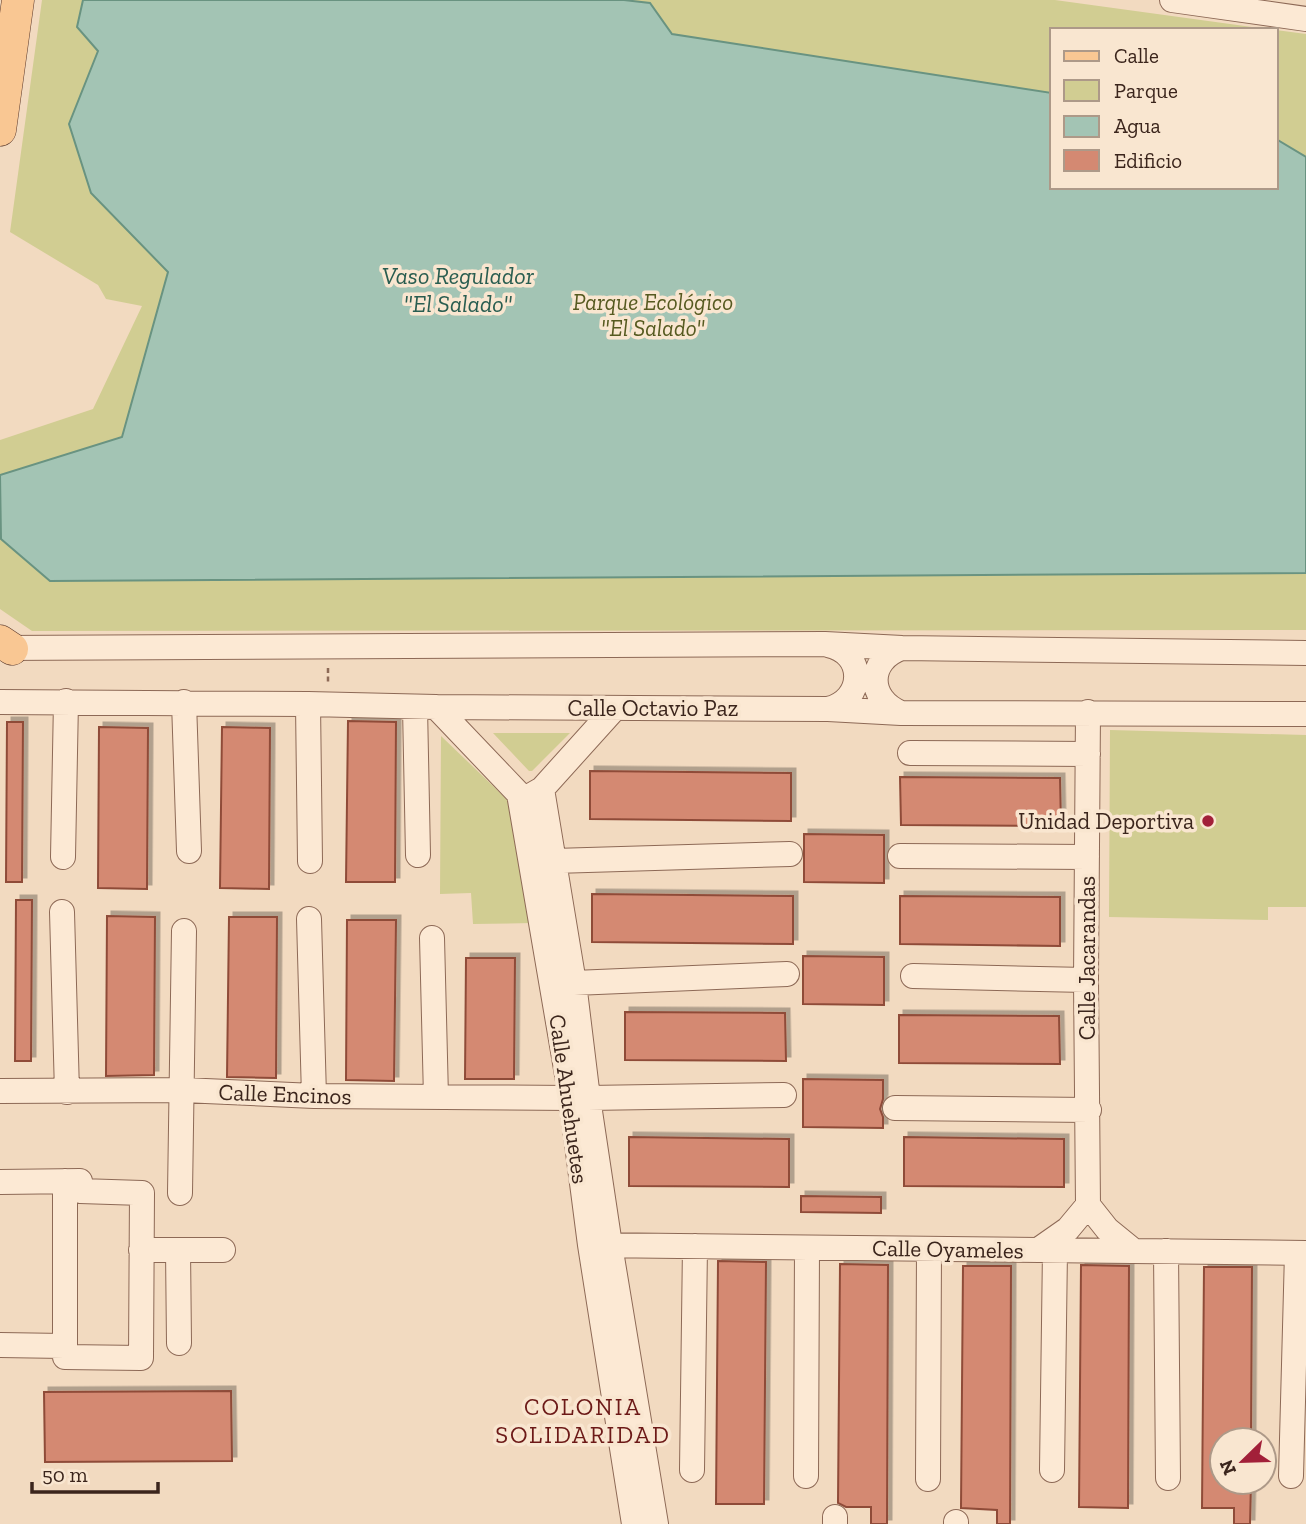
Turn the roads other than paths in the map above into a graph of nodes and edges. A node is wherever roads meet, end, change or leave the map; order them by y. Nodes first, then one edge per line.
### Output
1 (18, 0) edge
2 (1172, 0) edge
3 (1306, 19) edge
4 (0, 130) edge
5 (825, 644) junction
6 (3, 648) edge
7 (902, 648) junction
8 (1306, 653) edge
9 (5, 699) edge
10 (66, 701) junction
11 (184, 702) junction
12 (319, 704) junction
13 (426, 707) junction
14 (615, 708) junction
15 (828, 709) junction
16 (1088, 712) junction
17 (901, 713) junction
18 (1306, 714) edge
19 (910, 753) dead end
20 (1088, 754) junction
21 (530, 791) junction
22 (189, 851) dead end
23 (790, 854) dead end
24 (418, 855) dead end
25 (900, 856) dead end
26 (63, 857) dead end
27 (1087, 858) junction
28 (554, 861) junction
29 (310, 862) dead end
30 (62, 912) dead end
31 (309, 919) dead end
32 (184, 931) dead end
33 (432, 938) dead end
34 (787, 974) dead end
35 (913, 976) dead end
36 (1086, 979) junction
37 (574, 983) junction
38 (183, 1090) junction
39 (0, 1091) edge
40 (67, 1092) junction
41 (784, 1095) dead end
42 (314, 1096) junction
43 (436, 1097) junction
44 (579, 1098) junction
45 (895, 1108) dead end
46 (1089, 1110) junction
47 (65, 1181) junction
48 (0, 1182) edge
49 (180, 1193) dead end
50 (1088, 1205) junction
51 (600, 1245) junction
52 (695, 1246) junction
53 (807, 1248) junction
54 (929, 1249) junction
55 (177, 1250) junction
56 (223, 1250) dead end
57 (1046, 1250) junction
58 (141, 1251) junction
59 (1134, 1251) junction
60 (1166, 1251) junction
61 (1301, 1253) edge
62 (179, 1343) dead end
63 (0, 1345) edge
64 (64, 1346) junction
65 (692, 1470) dead end
66 (1052, 1470) dead end
67 (806, 1476) dead end
68 (1291, 1476) dead end
69 (1168, 1478) dead end
70 (928, 1479) dead end
71 (634, 1524) edge
72 (656, 1524) edge

1 - 4 main road
2 - 3 street
5 - 6 street
5 - 7 street
5 - 15 street
7 - 8 street
7 - 17 street
9 - 10 street, Calle Octavio Paz
10 - 11 street, Calle Octavio Paz
10 - 26 street
11 - 12 street, Calle Octavio Paz
11 - 22 street
12 - 13 street, Calle Octavio Paz
12 - 29 street
13 - 14 street, Calle Octavio Paz
13 - 21 street
13 - 24 street
14 - 15 street, Calle Octavio Paz
14 - 21 street
15 - 17 street, Calle Octavio Paz
16 - 17 street, Calle Octavio Paz
16 - 18 street, Calle Octavio Paz
16 - 20 street, Calle Jacarandas
19 - 20 street
20 - 27 street, Calle Jacarandas
21 - 28 street, Calle Ahuehuetes
21 - 44 street, Calle Ahuehuetes
23 - 28 street
25 - 27 street
27 - 36 street, Calle Jacarandas
28 - 37 street, Calle Ahuehuetes
30 - 40 street
31 - 42 street
32 - 38 street
33 - 43 street
34 - 37 street
35 - 36 street
36 - 46 street, Calle Jacarandas
37 - 44 street, Calle Ahuehuetes
38 - 40 street, Calle Encinos
38 - 42 street, Calle Encinos
38 - 49 street
39 - 40 street, Calle Encinos
41 - 44 street, Calle Encinos
42 - 43 street, Calle Encinos
43 - 44 street, Calle Encinos
44 - 51 street, Calle Ahuehuetes
45 - 46 street
46 - 50 street, Calle Jacarandas
47 - 48 street
47 - 58 street
47 - 64 street
50 - 57 street
50 - 59 street
51 - 52 street, Calle Oyameles
51 - 71 street, Calle Ahuehuetes
51 - 72 street, Calle Ahuehuetes
52 - 53 street, Calle Oyameles
52 - 65 street
53 - 54 street, Calle Oyameles
53 - 67 street
54 - 57 street, Calle Oyameles
54 - 70 street
55 - 56 street
55 - 58 street
55 - 62 street
57 - 59 street, Calle Oyameles
57 - 66 street
58 - 64 street
59 - 60 street, Calle Oyameles
60 - 61 street, Calle Oyameles
60 - 69 street
61 - 68 street
63 - 64 street

